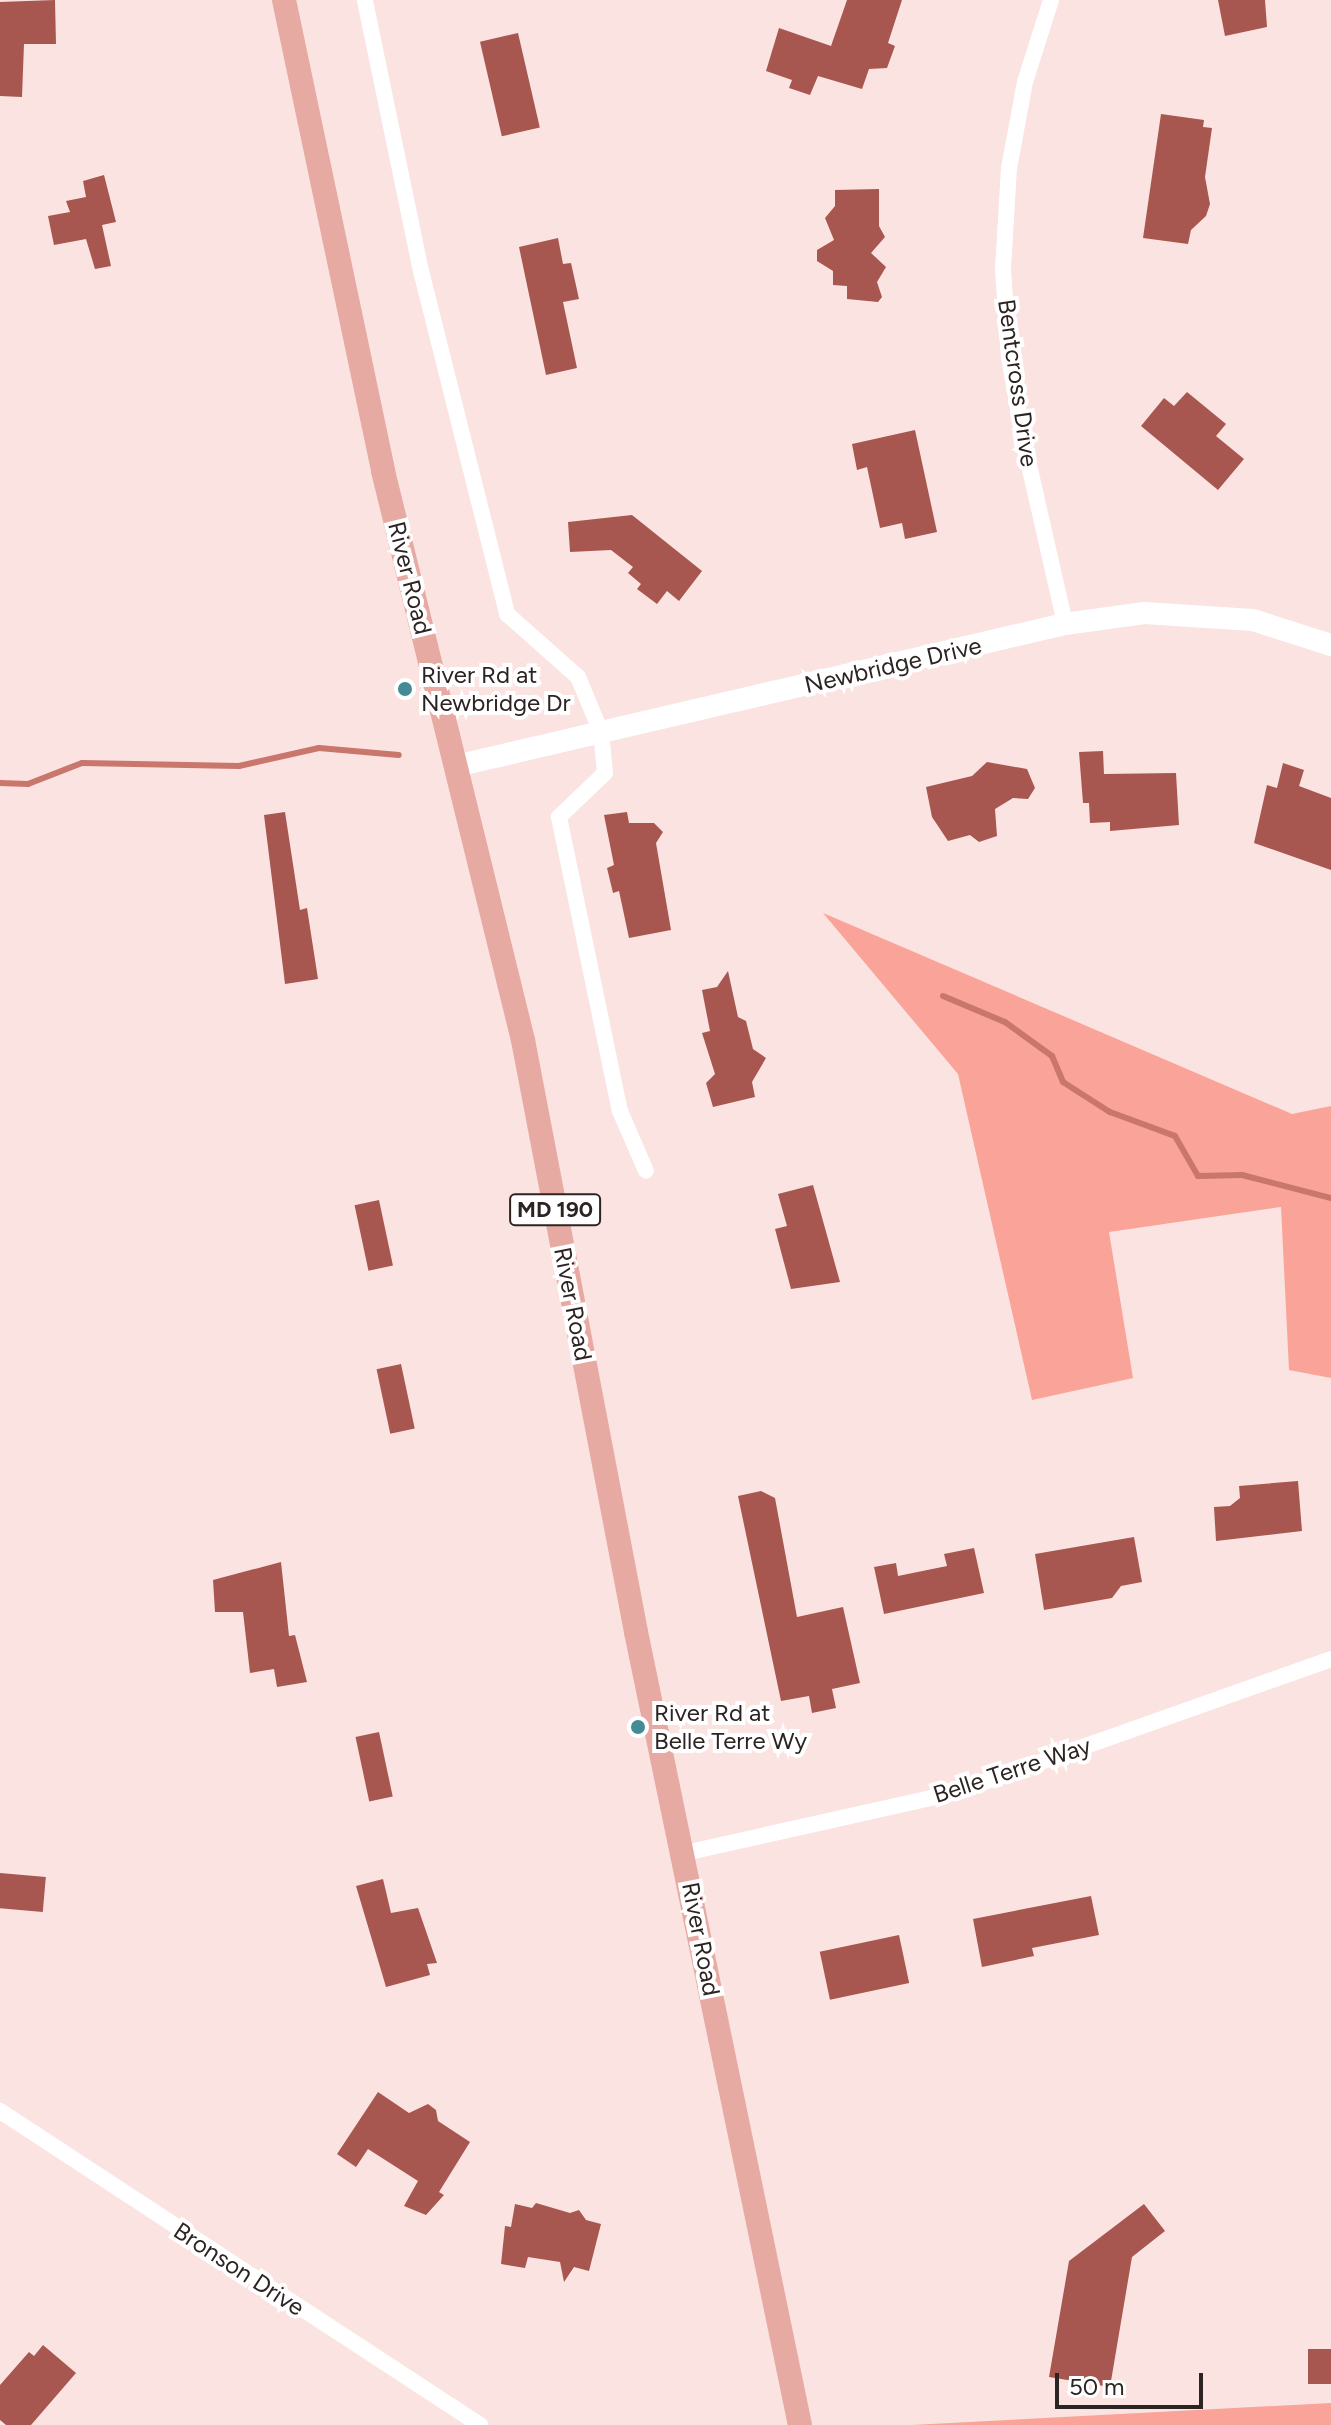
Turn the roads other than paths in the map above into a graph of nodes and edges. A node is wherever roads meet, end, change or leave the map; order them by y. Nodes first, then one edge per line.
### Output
1 (284, 0) edge
2 (1051, 0) edge
3 (365, 1) edge
4 (1065, 624) junction
5 (1331, 645) edge
6 (601, 732) junction
7 (456, 766) junction
8 (646, 1171) dead end
9 (1331, 1659) edge
10 (685, 1853) junction
11 (0, 2111) edge
12 (480, 2425) edge
13 (800, 2425) edge

1 - 7 main road, River Road / MD 190
2 - 4 street, Bentcross Drive
3 - 6 street
4 - 5 street, Newbridge Drive
4 - 6 street, Newbridge Drive
6 - 7 street, Newbridge Drive
6 - 8 street
7 - 10 main road, River Road / MD 190
9 - 10 street, Belle Terre Way
10 - 13 main road, River Road / MD 190
11 - 12 street, Bronson Drive

